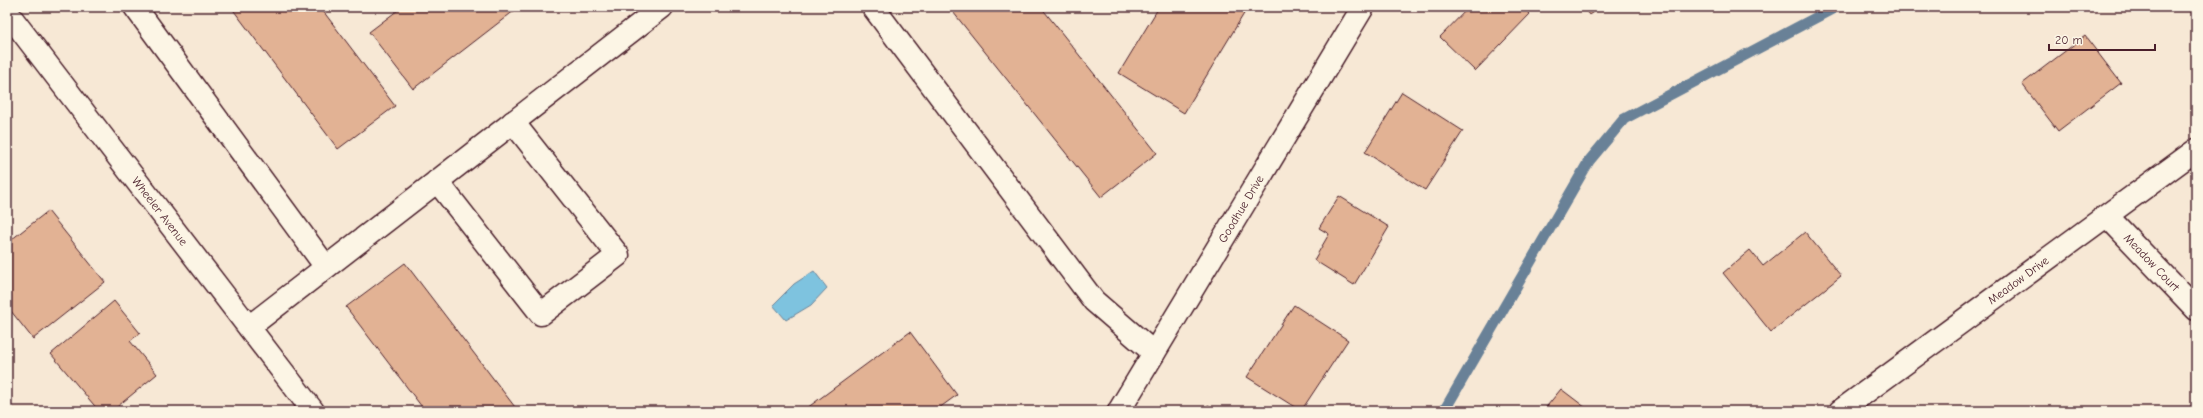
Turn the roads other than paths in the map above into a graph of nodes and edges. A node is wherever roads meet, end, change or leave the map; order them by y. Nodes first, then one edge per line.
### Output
1 (135, 7) edge
2 (662, 7) edge
3 (873, 7) edge
4 (1362, 7) edge
5 (7, 12) edge
6 (513, 122) junction
7 (2196, 150) edge
8 (437, 181) junction
9 (2108, 217) junction
10 (326, 267) junction
11 (2196, 309) edge
12 (249, 327) junction
13 (1154, 353) junction
14 (312, 411) edge
15 (1119, 411) edge
16 (1840, 411) edge

1 - 10 street
2 - 6 street
3 - 13 street
4 - 13 street, Goodhue Drive
5 - 12 street, Wheeler Avenue
6 - 8 street
6 - 8 street
7 - 9 street, Meadow Drive
8 - 10 street
9 - 11 street, Meadow Court
9 - 16 street, Meadow Drive
10 - 12 street
12 - 14 street, Wheeler Avenue
13 - 15 street, Goodhue Drive

